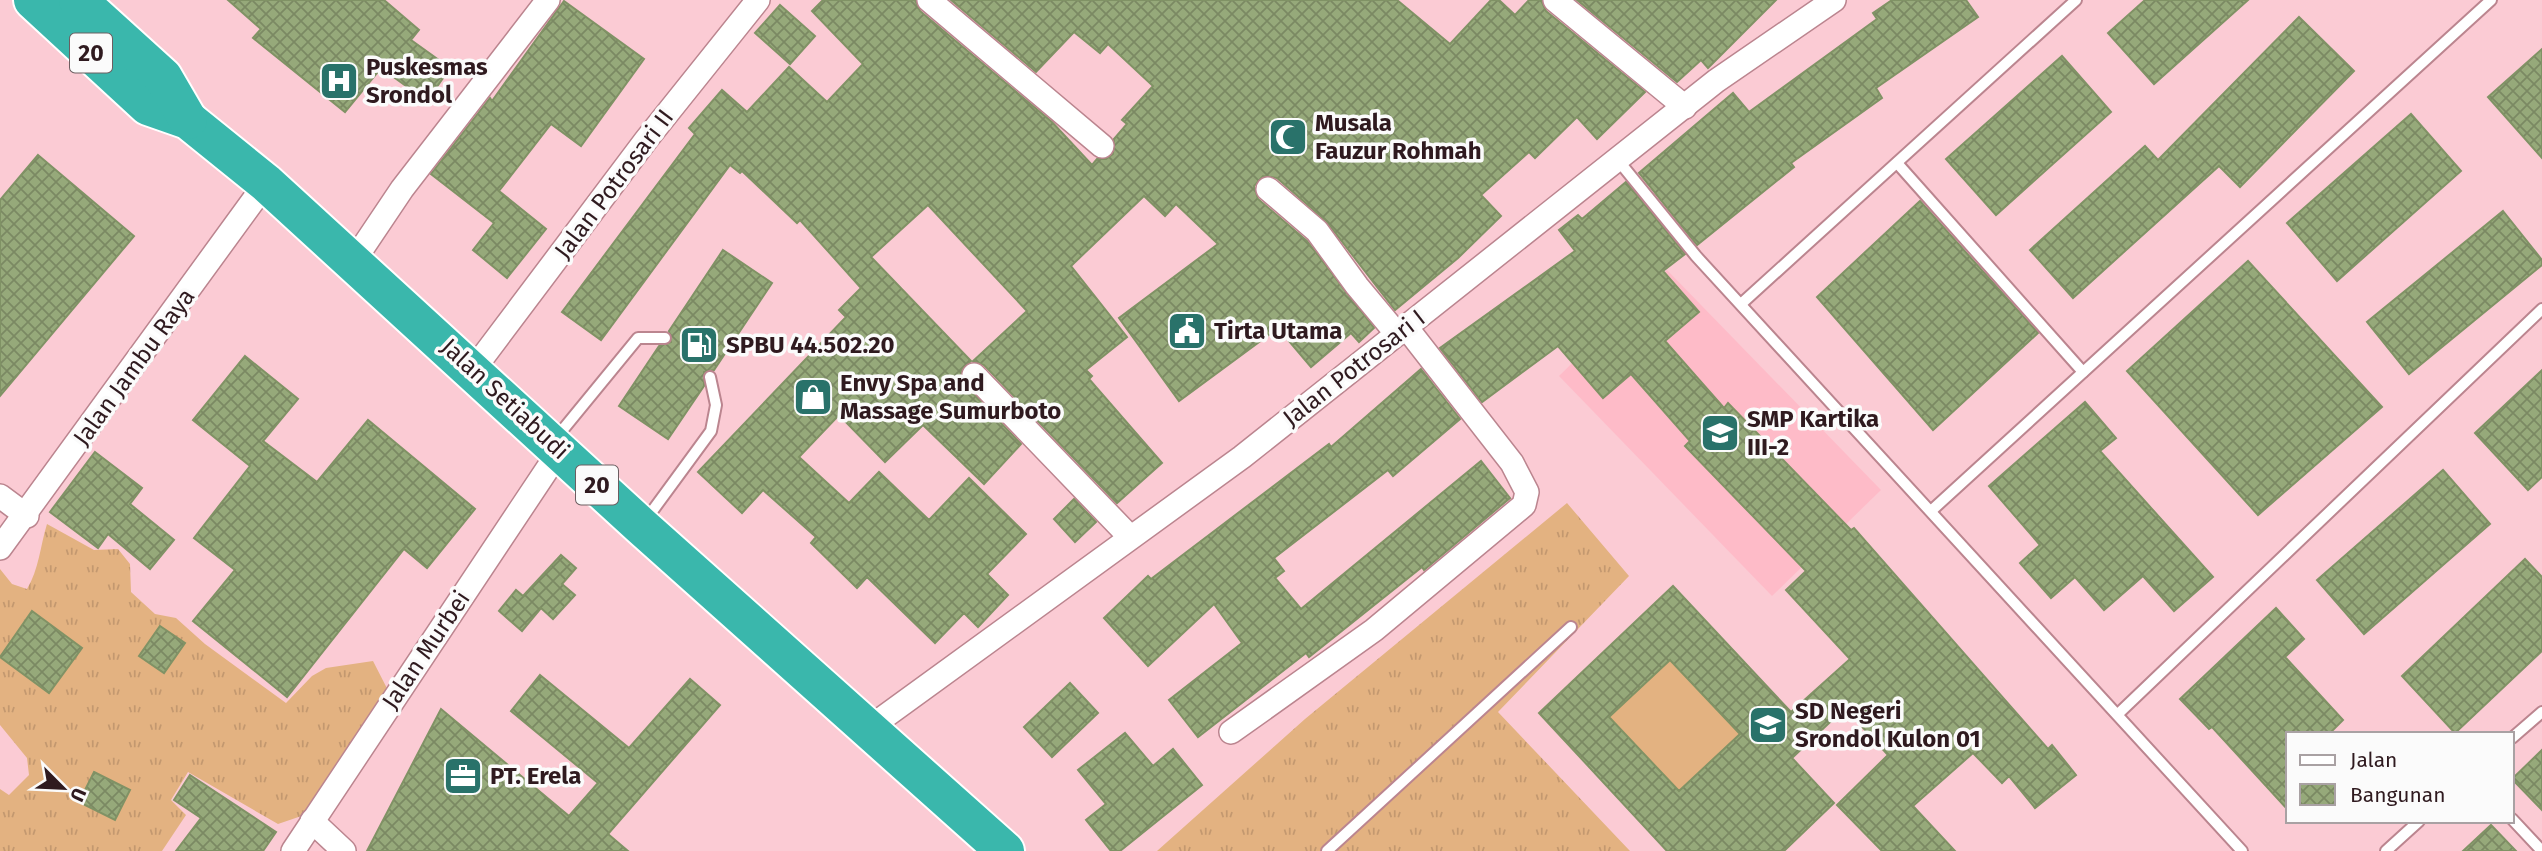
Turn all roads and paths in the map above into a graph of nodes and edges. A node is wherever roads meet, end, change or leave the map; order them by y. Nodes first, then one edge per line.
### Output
1 (33, 0) edge
2 (78, 0) edge
3 (548, 0) edge
4 (758, 0) edge
5 (929, 0) edge
6 (1555, 0) edge
7 (1834, 0) edge
8 (2076, 0) edge
9 (2491, 0) edge
10 (1685, 107) junction
11 (188, 120) junction
12 (1102, 146) dead end
13 (1618, 159) junction
14 (1897, 163) junction
15 (266, 183) junction
16 (1268, 189) dead end
17 (354, 262) junction
18 (1741, 304) junction
19 (2542, 309) edge
20 (1402, 331) junction
21 (665, 338) dead end
22 (473, 370) junction
23 (2083, 372) junction
24 (974, 375) dead end
25 (710, 377) dead end
26 (556, 447) junction
27 (0, 496) edge
28 (1931, 511) junction
29 (27, 516) junction
30 (641, 526) junction
31 (1130, 537) junction
32 (0, 548) edge
33 (1571, 627) dead end
34 (2542, 712) edge
35 (2118, 714) junction
36 (869, 729) junction
37 (1231, 732) dead end
38 (2514, 736) edge
39 (313, 821) junction
40 (2514, 821) edge
41 (2417, 823) edge
42 (293, 851) edge
43 (344, 851) edge
44 (1005, 851) edge
45 (1327, 851) edge
46 (2242, 851) edge
47 (2386, 851) edge
48 (2542, 851) edge

1 - 11 highway, Jalan Setiabudi / 20
2 - 11 highway, Jalan Setiabudi / 20
3 - 17 street
4 - 22 street, Jalan Potrosari II
5 - 12 street
6 - 10 street
7 - 10 street, Jalan Potrosari I
8 - 14 lane
9 - 23 lane
10 - 13 street, Jalan Potrosari I
11 - 15 highway, Jalan Setiabudi / 20
13 - 18 lane
13 - 20 street, Jalan Potrosari I
14 - 18 lane
14 - 23 lane
15 - 17 highway, Jalan Setiabudi / 20
15 - 29 street, Jalan Jambu Raya
16 - 20 street
17 - 22 highway, Jalan Setiabudi / 20
18 - 28 lane
19 - 35 lane
20 - 31 street, Jalan Potrosari I
20 - 37 street
21 - 26 lane
22 - 26 highway, Jalan Setiabudi / 20
23 - 28 lane
24 - 31 street
25 - 30 lane
26 - 30 highway, Jalan Setiabudi / 20
26 - 39 street, Jalan Murbei
27 - 29 street
28 - 35 lane
29 - 32 street, Jalan Jambu Raya
30 - 36 highway, Jalan Setiabudi / 20
31 - 36 street, Jalan Potrosari I
33 - 45 lane
34 - 38 lane
35 - 46 lane
36 - 44 highway, Jalan Setiabudi / 20
39 - 42 street, Jalan Murbei
39 - 43 street
40 - 48 lane
41 - 47 lane

